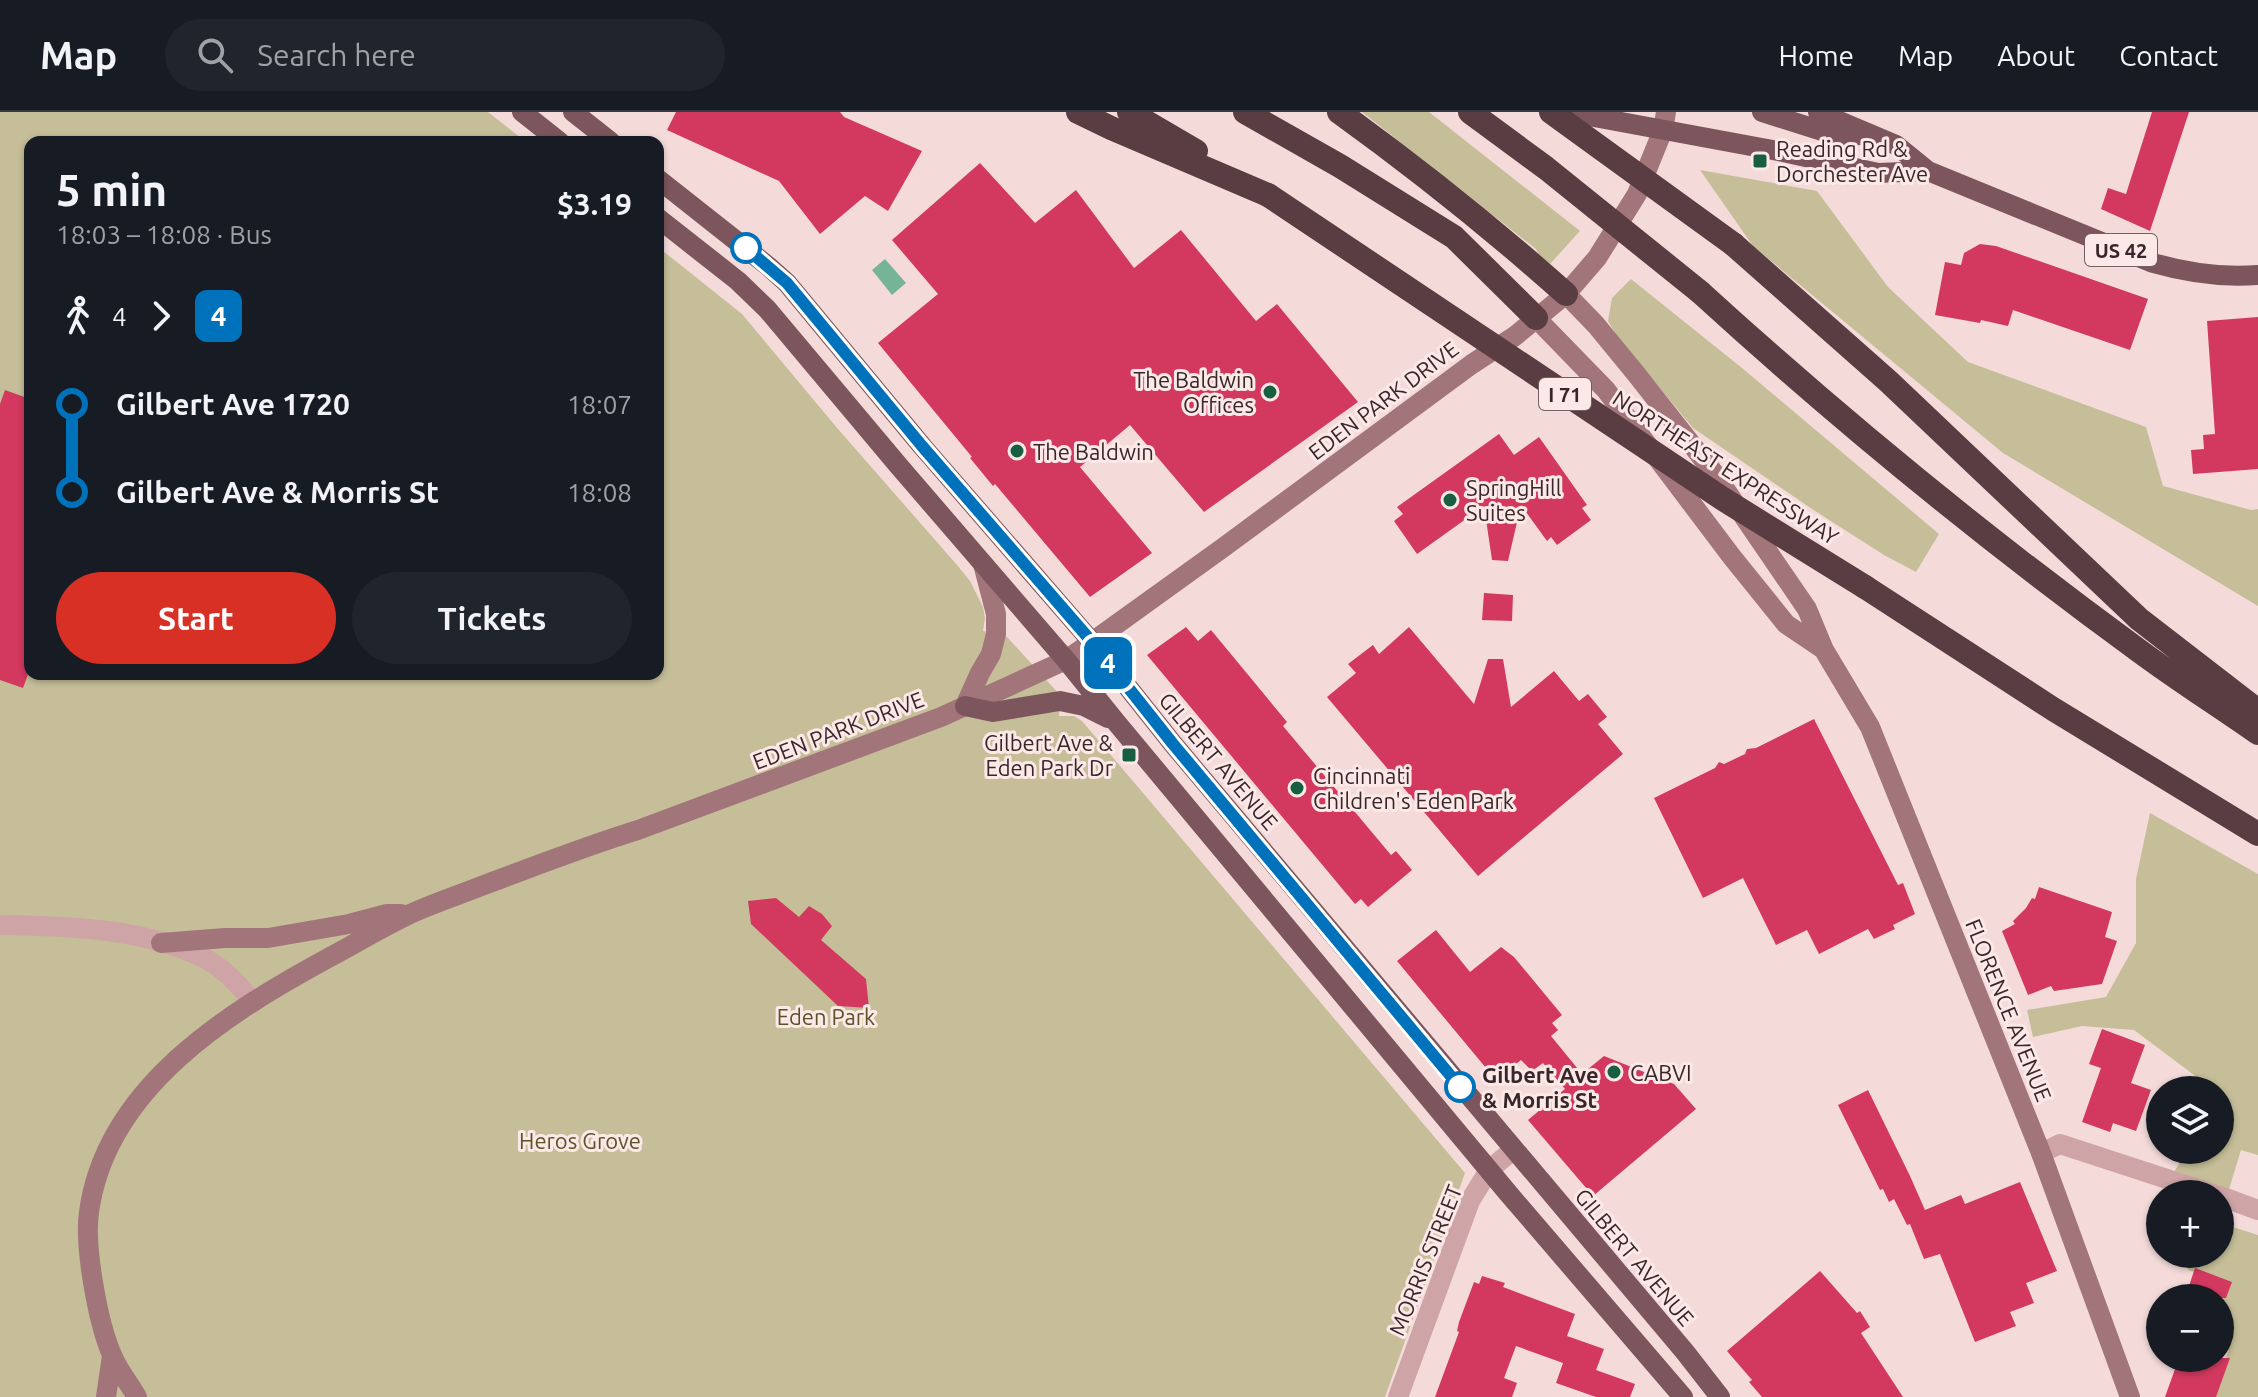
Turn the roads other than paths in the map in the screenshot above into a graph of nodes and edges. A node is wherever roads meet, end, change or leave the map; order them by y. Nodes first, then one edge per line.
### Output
1 (522, 112) edge
2 (573, 112) edge
3 (1078, 112) edge
4 (1129, 112) edge
5 (1245, 112) edge
6 (1339, 112) edge
7 (1470, 112) edge
8 (1551, 112) edge
9 (1567, 112) edge
10 (1578, 112) edge
11 (1762, 112) edge
12 (1818, 112) edge
13 (1664, 121) edge
14 (1871, 133) junction
15 (552, 136) edge
16 (603, 136) edge
17 (1928, 171) junction
18 (664, 184) edge
19 (1268, 195) junction
20 (664, 223) edge
21 (1733, 244) junction
22 (2258, 275) edge
23 (1566, 294) junction
24 (1536, 318) junction
25 (983, 564) junction
26 (1092, 642) junction
27 (1824, 650) junction
28 (1066, 660) junction
29 (965, 706) junction
30 (2258, 711) edge
31 (1116, 722) junction
32 (2258, 733) edge
33 (2258, 834) edge
34 (409, 914) junction
35 (0, 925) edge
36 (161, 943) junction
37 (253, 1002) junction
38 (1513, 1150) junction
39 (2041, 1153) junction
40 (1489, 1170) junction
41 (2170, 1180) edge
42 (2234, 1201) edge
43 (2258, 1210) edge
44 (112, 1356) junction
45 (106, 1397) edge
46 (137, 1397) edge
47 (1398, 1397) edge
48 (1683, 1397) edge
49 (1720, 1397) edge
50 (2130, 1397) edge

1 - 15 main road
2 - 16 main road
3 - 19 highway
4 - 19 highway, NORTHEAST EXPRESSWAY / I 71
5 - 24 highway
6 - 23 highway
7 - 32 highway, bridge
8 - 21 highway, bridge
9 - 13 main road, US 42
10 - 21 highway, bridge
11 - 14 main road
12 - 14 main road, US 42
13 - 17 main road, US 42
13 - 23 street, EDEN PARK DRIVE
14 - 17 main road, US 42
17 - 22 main road, US 42
18 - 26 main road, GILBERT AVENUE
19 - 33 highway, NORTHEAST EXPRESSWAY / I 71, bridge
20 - 25 main road
21 - 30 highway
23 - 24 street, EDEN PARK DRIVE
23 - 27 street, FLORENCE AVENUE
24 - 26 street, EDEN PARK DRIVE
24 - 27 street, FLORENCE AVENUE
25 - 28 main road
25 - 29 street
26 - 28 street, EDEN PARK DRIVE
26 - 38 main road, GILBERT AVENUE
27 - 39 street, FLORENCE AVENUE
28 - 29 street, EDEN PARK DRIVE
28 - 31 main road
29 - 31 main road
29 - 34 street, EDEN PARK DRIVE
31 - 40 main road
34 - 36 street
34 - 37 street, EDEN PARK DRIVE
35 - 36 street
36 - 37 street
37 - 44 street, EDEN PARK DRIVE
38 - 40 street, MORRIS STREET
38 - 49 main road, GILBERT AVENUE
39 - 41 street
39 - 50 street, FLORENCE AVENUE
40 - 47 street, MORRIS STREET
40 - 48 main road
42 - 43 street
44 - 45 street, EDEN PARK DRIVE
44 - 46 street, EDEN PARK DRIVE

